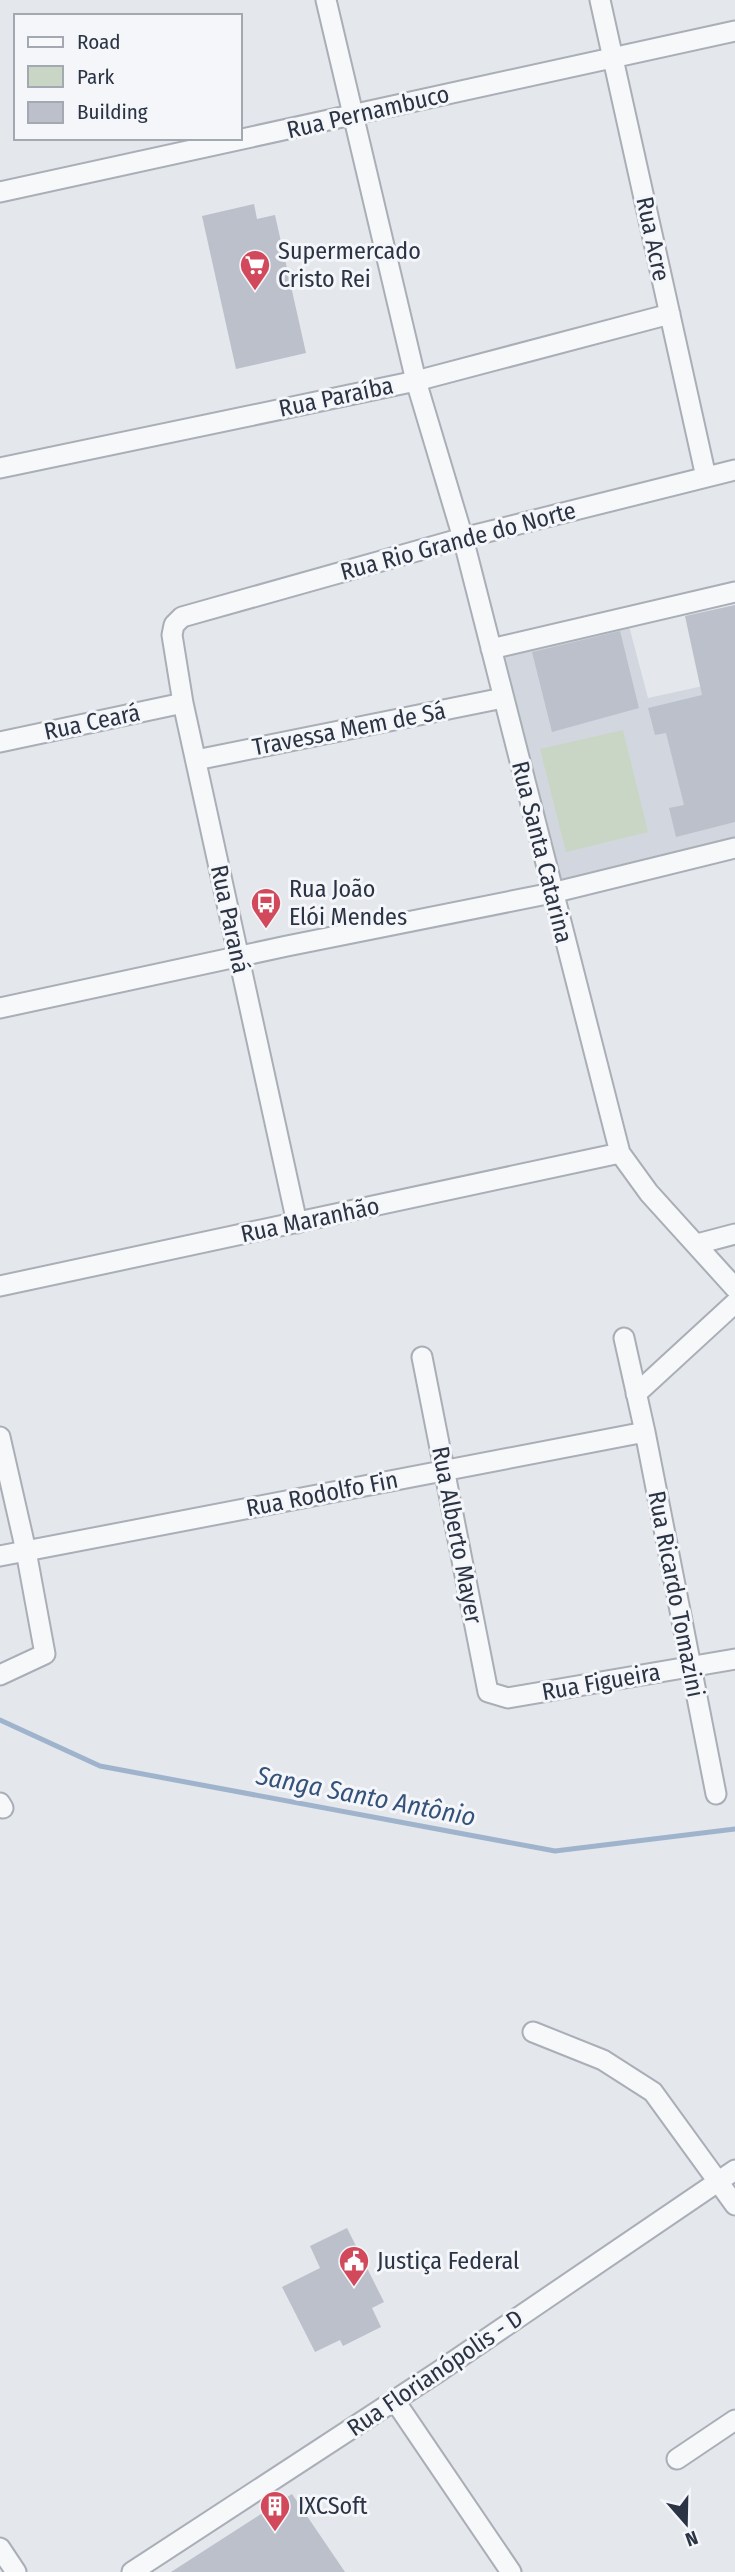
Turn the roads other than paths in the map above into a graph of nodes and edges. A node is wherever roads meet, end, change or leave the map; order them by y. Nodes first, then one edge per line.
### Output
1 (326, 0) edge
2 (600, 0) edge
3 (735, 31) edge
4 (613, 58) junction
5 (352, 115) junction
6 (242, 139) edge
7 (238, 140) edge
8 (0, 192) edge
9 (670, 314) junction
10 (416, 381) junction
11 (0, 468) edge
12 (735, 470) edge
13 (706, 477) junction
14 (463, 538) junction
15 (735, 592) edge
16 (182, 617) joint
17 (491, 649) junction
18 (503, 698) junction
19 (183, 703) junction
20 (0, 742) edge
21 (196, 760) junction
22 (735, 848) edge
23 (552, 892) junction
24 (239, 957) junction
25 (0, 1008) edge
26 (620, 1153) junction
27 (297, 1223) junction
28 (735, 1234) edge
29 (697, 1244) junction
30 (0, 1286) edge
31 (735, 1288) edge
32 (735, 1303) edge
33 (624, 1338) dead end
34 (422, 1357) dead end
35 (636, 1394) junction
36 (645, 1432) junction
37 (0, 1437) edge
38 (445, 1470) junction
39 (26, 1551) junction
40 (0, 1556) edge
41 (735, 1659) edge
42 (689, 1666) junction
43 (0, 1675) edge
44 (508, 1698) joint
45 (716, 1794) dead end
46 (533, 2032) dead end
47 (727, 2175) edge
48 (735, 2205) edge
49 (396, 2401) junction
50 (735, 2420) edge
51 (677, 2459) dead end
52 (0, 2548) edge
53 (16, 2572) edge
54 (132, 2572) edge
55 (511, 2572) edge

1 - 5 street, Rua Santa Catarina
2 - 4 street, Rua Acre
3 - 4 street, Rua Pernambuco
4 - 5 street, Rua Pernambuco
4 - 9 street, Rua Acre
5 - 6 street, Rua Pernambuco
5 - 10 street, Rua Santa Catarina
7 - 8 street, Rua Pernambuco
9 - 10 street, Rua Paraíba
9 - 13 street, Rua Acre
10 - 11 street, Rua Paraíba
10 - 14 street, Rua Santa Catarina
12 - 13 street, Rua Rio Grande do Norte
13 - 14 street, Rua Rio Grande do Norte
14 - 16 street, Rua Rio Grande do Norte
14 - 17 street, Rua Santa Catarina
15 - 17 street
16 - 19 street, Rua Paraná
17 - 18 street, Rua Santa Catarina
18 - 21 street, Travessa Mem de Sá
18 - 23 street, Rua Santa Catarina
19 - 20 street, Rua Ceará
19 - 21 street, Rua Paraná
21 - 24 street, Rua Paraná
22 - 23 street
23 - 24 street
23 - 26 street, Rua Santa Catarina
24 - 25 street
24 - 27 street, Rua Paraná
26 - 27 street, Rua Maranhão
26 - 29 street, Rua Santa Catarina
27 - 30 street, Rua Maranhão
28 - 29 street
29 - 31 street, Rua Santa Catarina
32 - 35 street
33 - 35 street, Rua Ricardo Tomazini
34 - 38 street, Rua Alberto Mayer
35 - 36 street, Rua Ricardo Tomazini
36 - 38 street, Rua Rodolfo Fin
36 - 42 street, Rua Ricardo Tomazini
37 - 39 street
38 - 39 street, Rua Rodolfo Fin
38 - 44 street, Rua Alberto Mayer
39 - 40 street, Rua Rodolfo Fin
39 - 43 street
41 - 42 street, Rua Figueira
42 - 44 street, Rua Figueira
42 - 45 street, Rua Ricardo Tomazini
46 - 47 street
47 - 48 street
47 - 49 street, Rua Florianópolis - D
49 - 54 street, Rua Florianópolis - D
49 - 55 street
50 - 51 street
52 - 53 street

